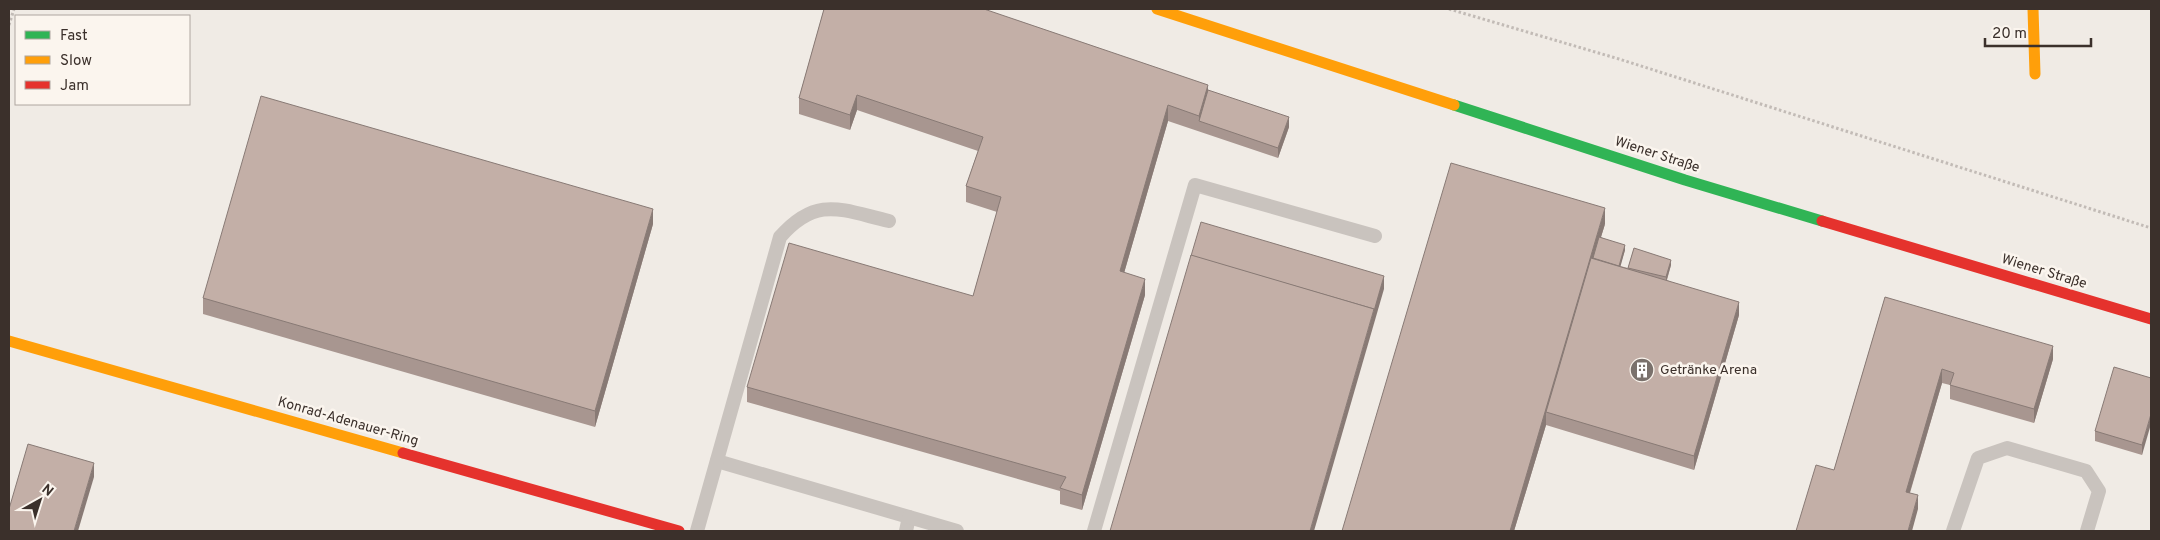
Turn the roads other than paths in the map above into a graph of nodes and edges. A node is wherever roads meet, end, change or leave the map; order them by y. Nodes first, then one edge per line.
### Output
1 (1156, 9) edge
2 (2033, 9) edge
3 (2035, 74) dead end
4 (888, 221) dead end
5 (1375, 236) dead end
6 (2151, 319) edge
7 (9, 341) edge
8 (717, 461) junction
9 (909, 517) junction
10 (679, 531) edge
11 (697, 531) edge
12 (906, 531) edge
13 (956, 531) edge
14 (1094, 531) edge
15 (1954, 531) edge
16 (2087, 531) edge

1 - 6 street, Wiener Straße
2 - 3 street
4 - 8 lane
5 - 14 lane
7 - 10 street, Konrad-Adenauer-Ring
8 - 9 lane
8 - 11 lane
9 - 12 lane
9 - 13 lane
15 - 16 lane

